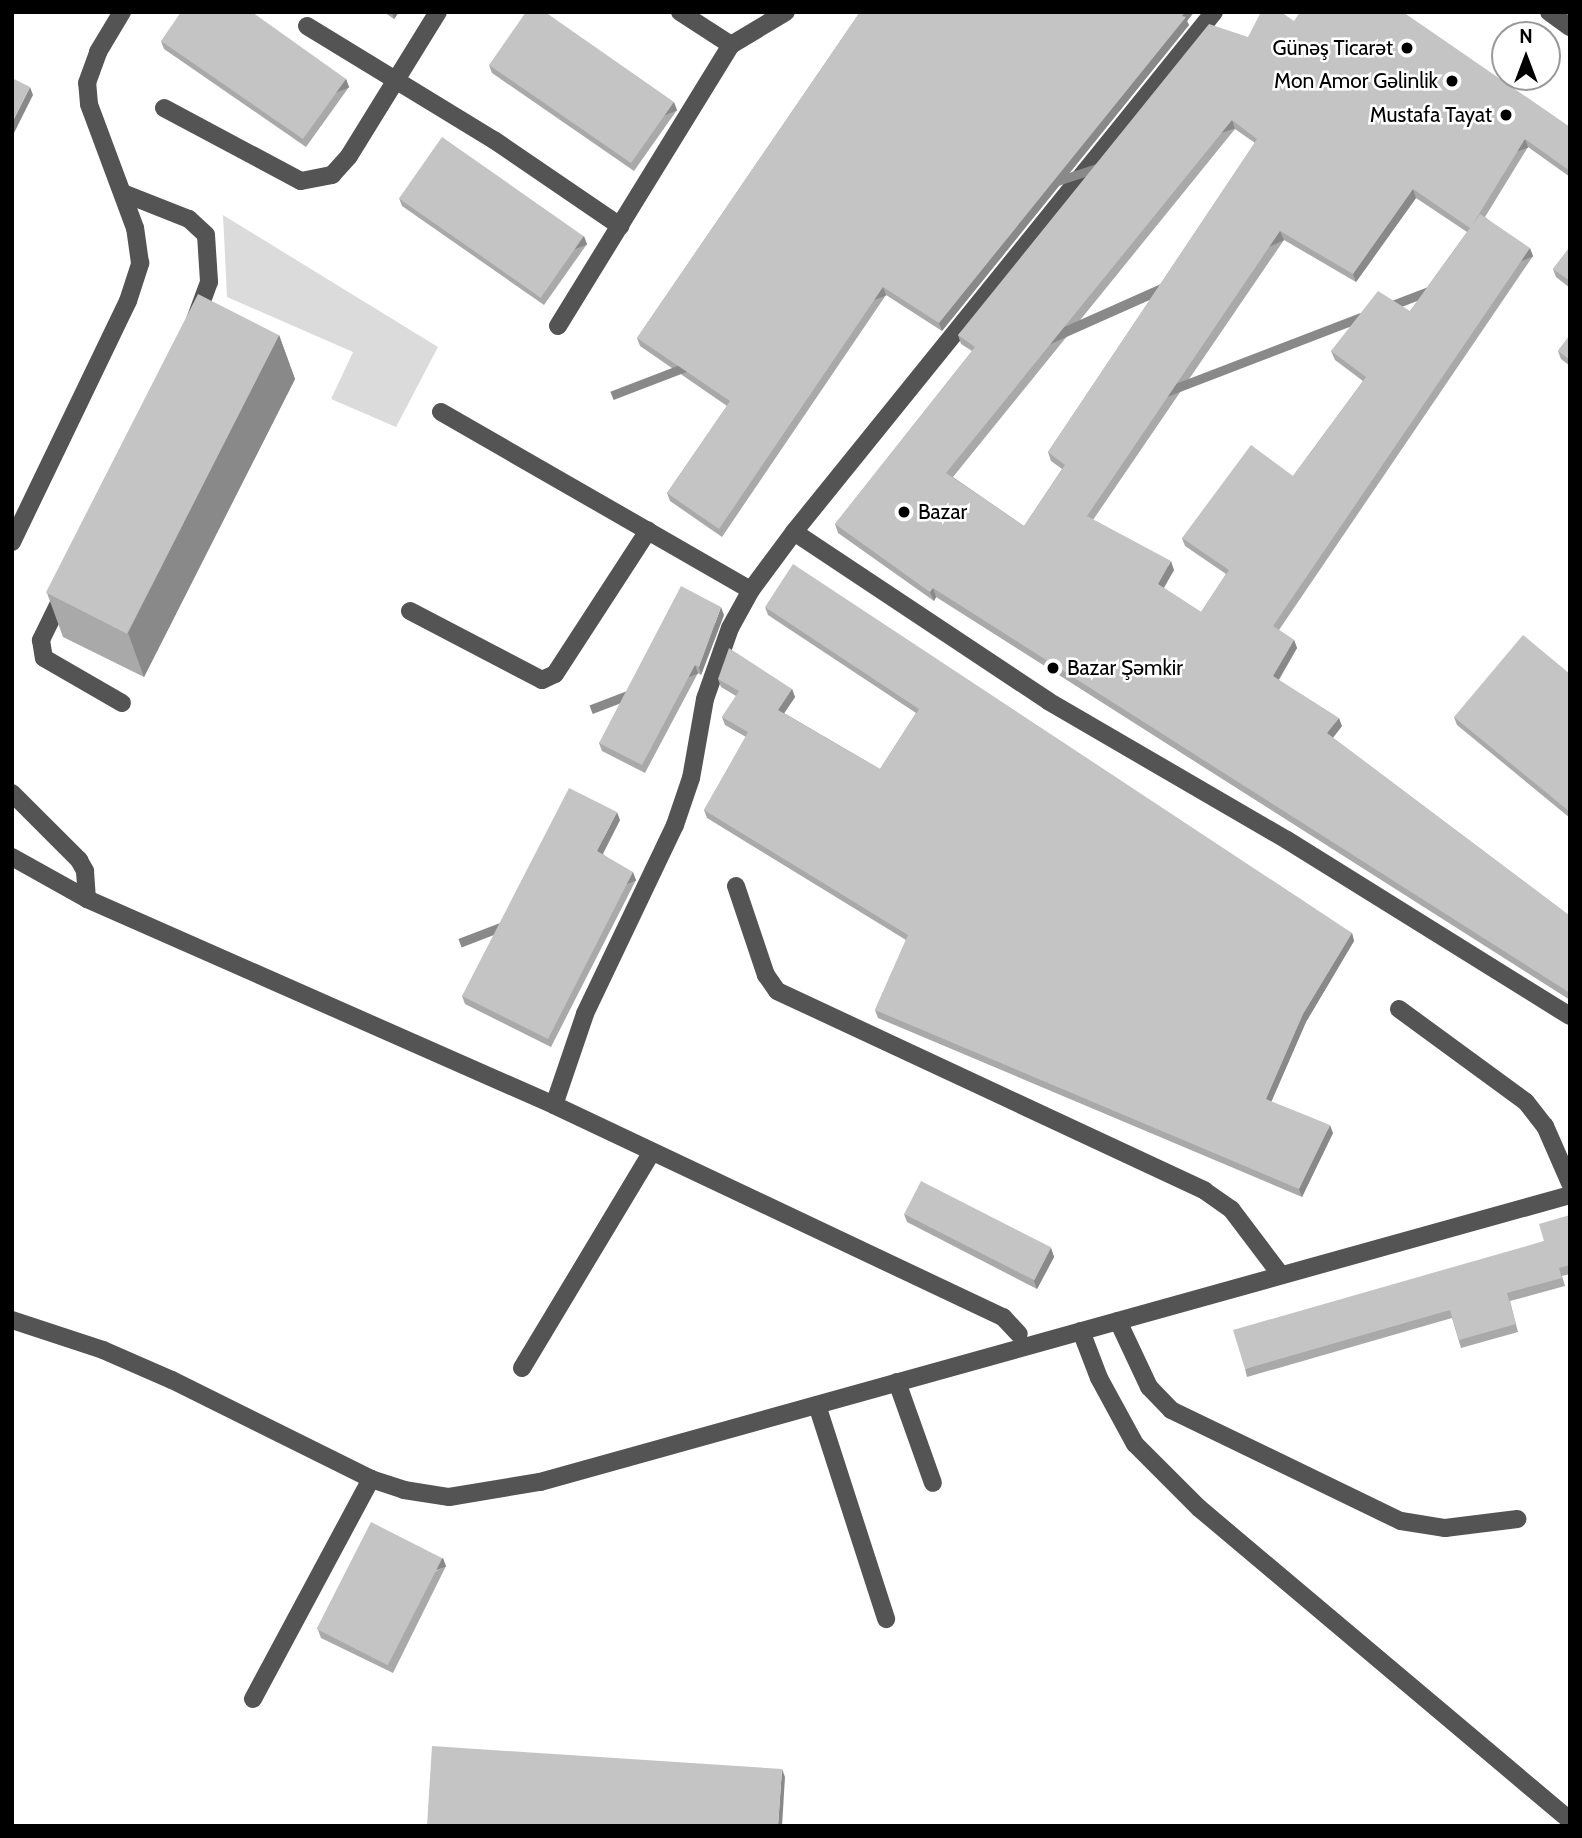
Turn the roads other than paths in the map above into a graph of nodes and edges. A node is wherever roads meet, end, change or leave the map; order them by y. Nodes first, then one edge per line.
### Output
1 (122, 12) edge
2 (438, 12) edge
3 (680, 12) edge
4 (786, 12) edge
5 (1214, 12) edge
6 (1549, 12) edge
7 (307, 26) dead end
8 (1570, 27) edge
9 (731, 45) junction
10 (396, 79) junction
11 (164, 108) dead end
12 (122, 193) junction
13 (620, 226) junction
14 (558, 326) dead end
15 (184, 343) edge
16 (441, 411) dead end
17 (648, 531) junction
18 (794, 532) junction
19 (12, 542) edge
20 (71, 578) edge
21 (751, 590) junction
22 (410, 611) dead end
23 (122, 703) dead end
24 (12, 793) edge
25 (12, 857) edge
26 (736, 886) dead end
27 (88, 899) junction
28 (1399, 1009) dead end
29 (1570, 1016) edge
30 (554, 1105) junction
31 (652, 1152) junction
32 (1570, 1183) edge
33 (1570, 1195) edge
34 (1281, 1275) junction
35 (12, 1320) edge
36 (1118, 1321) junction
37 (1081, 1331) junction
38 (1019, 1334) dead end
39 (522, 1368) dead end
40 (897, 1382) junction
41 (817, 1405) junction
42 (371, 1479) junction
43 (933, 1483) dead end
44 (1517, 1519) dead end
45 (886, 1619) dead end
46 (253, 1699) dead end
47 (1570, 1820) edge

1 - 12 street
2 - 10 street
3 - 9 street
4 - 9 street
5 - 18 street
6 - 8 street
7 - 10 street
9 - 13 street
10 - 11 street
10 - 13 street
12 - 15 street
12 - 19 street
13 - 14 street
16 - 17 street
17 - 21 street
17 - 22 street
18 - 21 street
18 - 29 street
20 - 23 street
21 - 30 street
24 - 27 street
25 - 27 street
26 - 34 street
27 - 30 street
28 - 32 street
30 - 31 street
31 - 38 street
31 - 39 street
33 - 34 street
34 - 36 street
35 - 42 street
36 - 37 street
36 - 44 street
37 - 40 street
37 - 47 street
40 - 41 street
40 - 43 street
41 - 42 street
41 - 45 street
42 - 46 street

